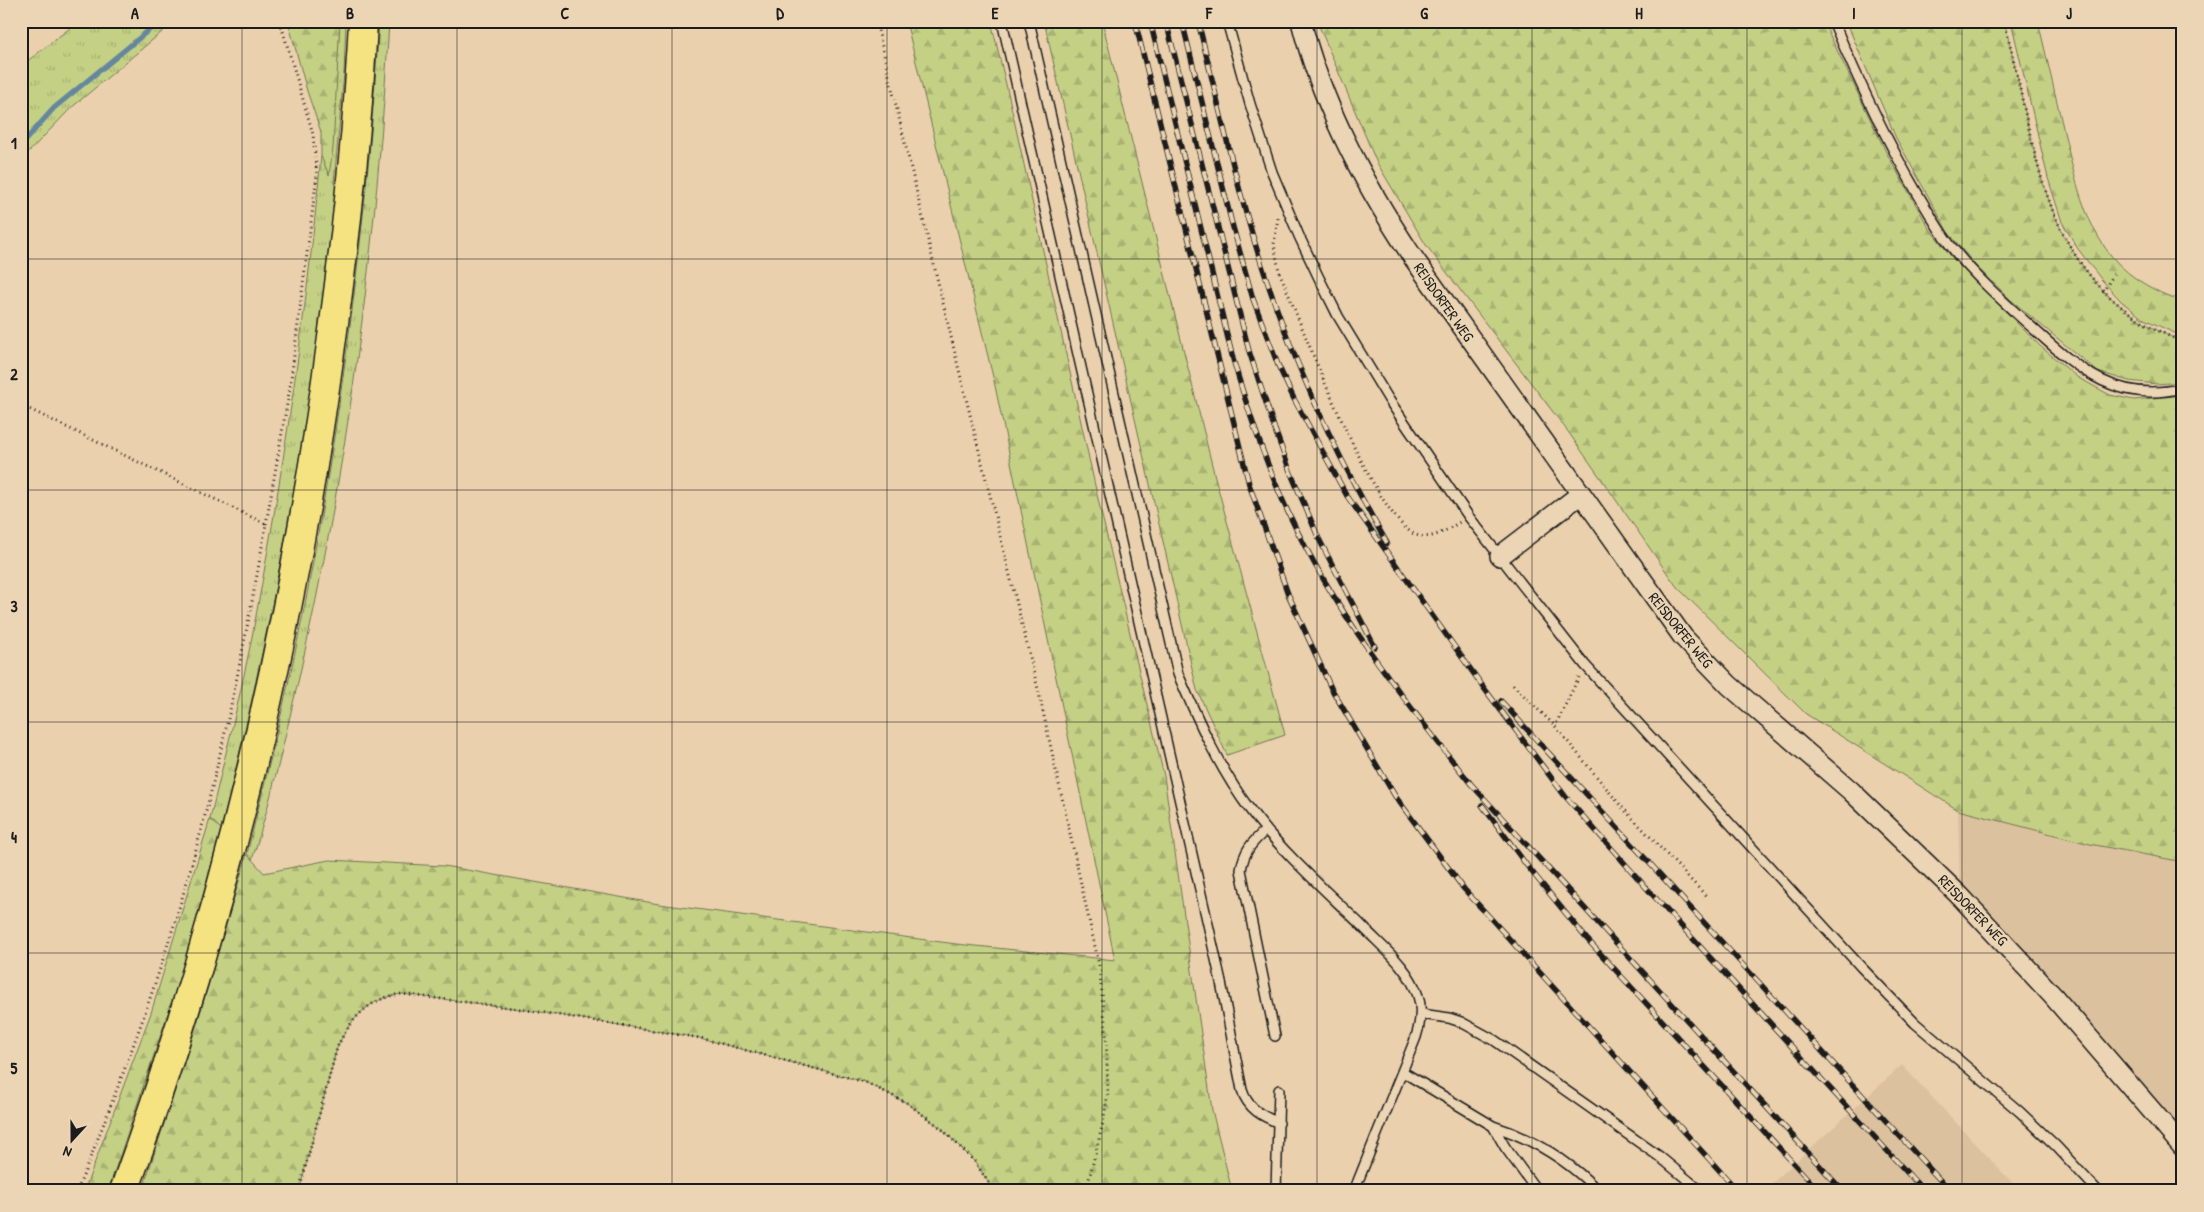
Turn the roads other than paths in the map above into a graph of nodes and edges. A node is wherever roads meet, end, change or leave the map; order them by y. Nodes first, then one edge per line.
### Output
1 (363, 21) edge
2 (1002, 21) edge
3 (1029, 21) edge
4 (1227, 21) edge
5 (1301, 21) edge
6 (1833, 21) edge
7 (2183, 388) edge
8 (1581, 494) junction
9 (1500, 556) junction
10 (1266, 830) junction
11 (1421, 1014) junction
12 (1275, 1036) dead end
13 (1403, 1072) junction
14 (1279, 1090) dead end
15 (1279, 1123) junction
16 (1493, 1126) junction
17 (2183, 1147) edge
18 (124, 1191) edge
19 (1276, 1191) edge
20 (1354, 1191) edge
21 (1537, 1191) edge
22 (1598, 1191) edge
23 (1701, 1191) edge
24 (2098, 1191) edge

1 - 18 main road
2 - 15 lane
3 - 10 lane
4 - 9 lane
5 - 8 street, REISDORFER WEG
6 - 7 lane
8 - 9 street
8 - 17 street, REISDORFER WEG
9 - 24 lane
10 - 11 lane
10 - 12 lane
11 - 13 lane
11 - 23 lane
13 - 16 lane
13 - 20 lane
14 - 15 lane
15 - 19 lane
16 - 21 lane
16 - 22 lane

